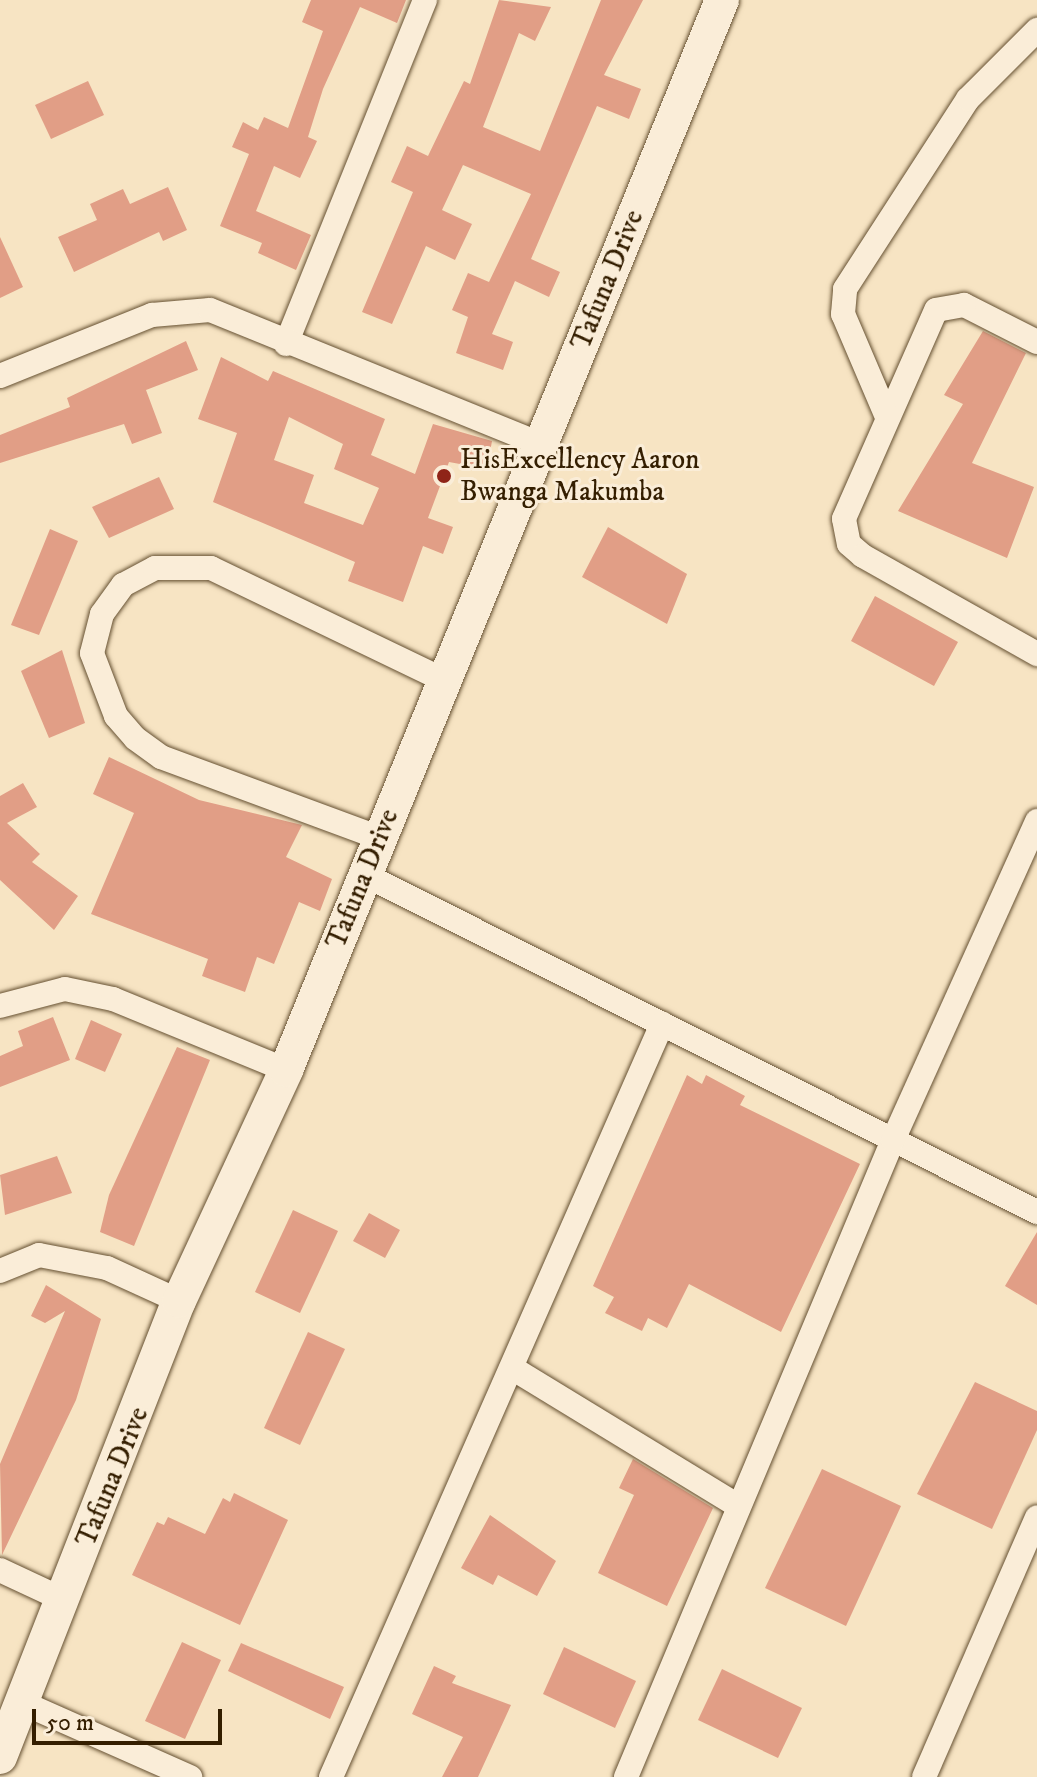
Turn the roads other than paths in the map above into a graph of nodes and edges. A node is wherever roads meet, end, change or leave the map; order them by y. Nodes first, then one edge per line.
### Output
1 (425, 0) edge
2 (722, 0) edge
3 (1037, 30) edge
4 (1037, 342) edge
5 (286, 344) junction
6 (0, 376) edge
7 (887, 417) junction
8 (542, 445) junction
9 (1037, 654) edge
10 (440, 678) junction
11 (1037, 821) edge
12 (380, 838) junction
13 (365, 875) junction
14 (0, 1006) edge
15 (662, 1024) junction
16 (286, 1070) junction
17 (893, 1140) junction
18 (1037, 1212) edge
19 (0, 1271) edge
20 (179, 1301) junction
21 (512, 1368) junction
22 (738, 1506) junction
23 (1037, 1517) edge
24 (0, 1570) edge
25 (64, 1600) junction
26 (23, 1703) junction
27 (0, 1757) edge
28 (190, 1777) edge
29 (331, 1777) edge
30 (626, 1777) edge
31 (924, 1777) edge

1 - 5 street
2 - 8 main road, Tafuna Drive
3 - 7 street
4 - 7 street
5 - 6 street
5 - 8 street
7 - 9 street
8 - 10 main road, Tafuna Drive
10 - 12 main road, Tafuna Drive
10 - 12 street
11 - 17 street
12 - 13 main road, Tafuna Drive
13 - 15 street
13 - 16 main road, Tafuna Drive
14 - 16 street
15 - 17 street
15 - 21 street
16 - 20 main road, Tafuna Drive
17 - 18 street
17 - 22 street
19 - 20 street
20 - 25 main road, Tafuna Drive
21 - 22 street
21 - 29 street
22 - 30 street
23 - 31 street
24 - 25 street
25 - 26 main road, Tafuna Drive
26 - 27 main road, Tafuna Drive
26 - 28 street

